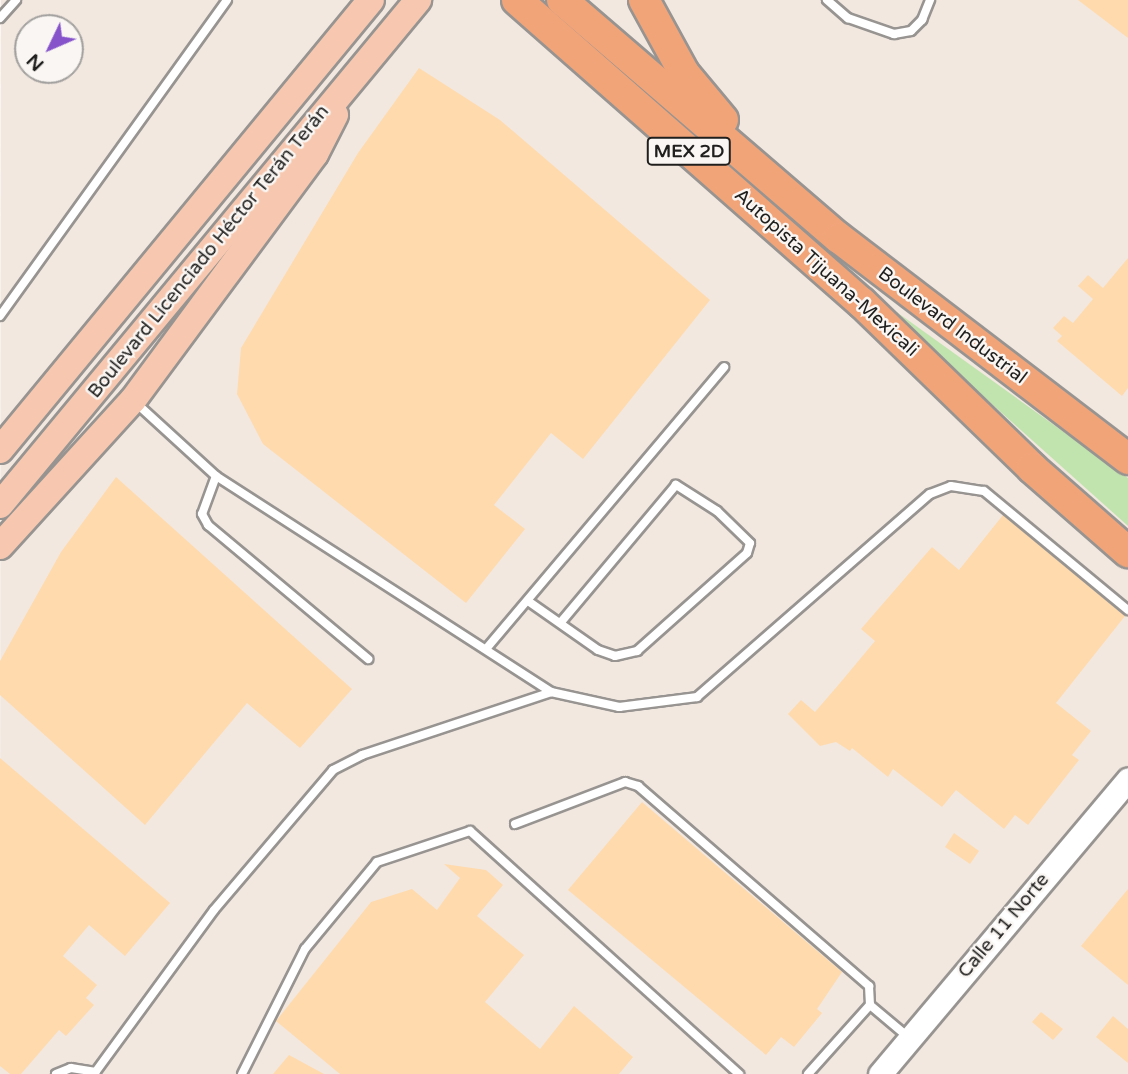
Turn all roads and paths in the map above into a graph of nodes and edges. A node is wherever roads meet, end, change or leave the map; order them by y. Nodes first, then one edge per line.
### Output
1 (16, 0) edge
2 (227, 0) edge
3 (371, 0) edge
4 (418, 0) edge
5 (517, 0) edge
6 (562, 0) edge
7 (644, 0) edge
8 (827, 0) edge
9 (930, 0) edge
10 (0, 18) edge
11 (348, 82) junction
12 (780, 187) junction
13 (0, 316) edge
14 (724, 367) dead end
15 (133, 400) junction
16 (0, 450) edge
17 (1128, 459) edge
18 (216, 476) junction
19 (0, 505) edge
20 (0, 546) edge
21 (1128, 552) edge
22 (528, 600) junction
23 (1128, 610) edge
24 (562, 621) junction
25 (486, 649) junction
26 (368, 659) dead end
27 (551, 692) junction
28 (1128, 779) edge
29 (514, 824) dead end
30 (870, 1004) junction
31 (909, 1038) junction
32 (95, 1073) edge
33 (56, 1074) edge
34 (242, 1074) edge
35 (739, 1074) edge
36 (808, 1074) edge
37 (880, 1074) edge

1 - 10 lane
2 - 13 lane
3 - 16 main road, Boulevard Licenciado Héctor Terán Terán
4 - 11 main road, Boulevard Licenciado Héctor Terán Terán
5 - 21 highway, Autopista Tijuana-Mexicali / MEX 2D
6 - 12 highway, Autopista Tijuana-Mexicali / MEX 2D
7 - 12 highway
8 - 9 lane
11 - 15 main road
11 - 19 main road, Boulevard Licenciado Héctor Terán Terán
12 - 17 highway, Boulevard Industrial / MEX 2D
14 - 22 lane
15 - 18 lane
15 - 20 main road
18 - 25 lane
18 - 26 lane
22 - 24 lane
22 - 25 lane
23 - 27 lane
24 - 24 lane
25 - 27 lane
27 - 32 lane
28 - 31 street, Calle 11 Norte
29 - 30 lane
30 - 31 lane
30 - 36 lane
31 - 37 street, Calle 11 Norte
32 - 33 lane
34 - 35 lane

